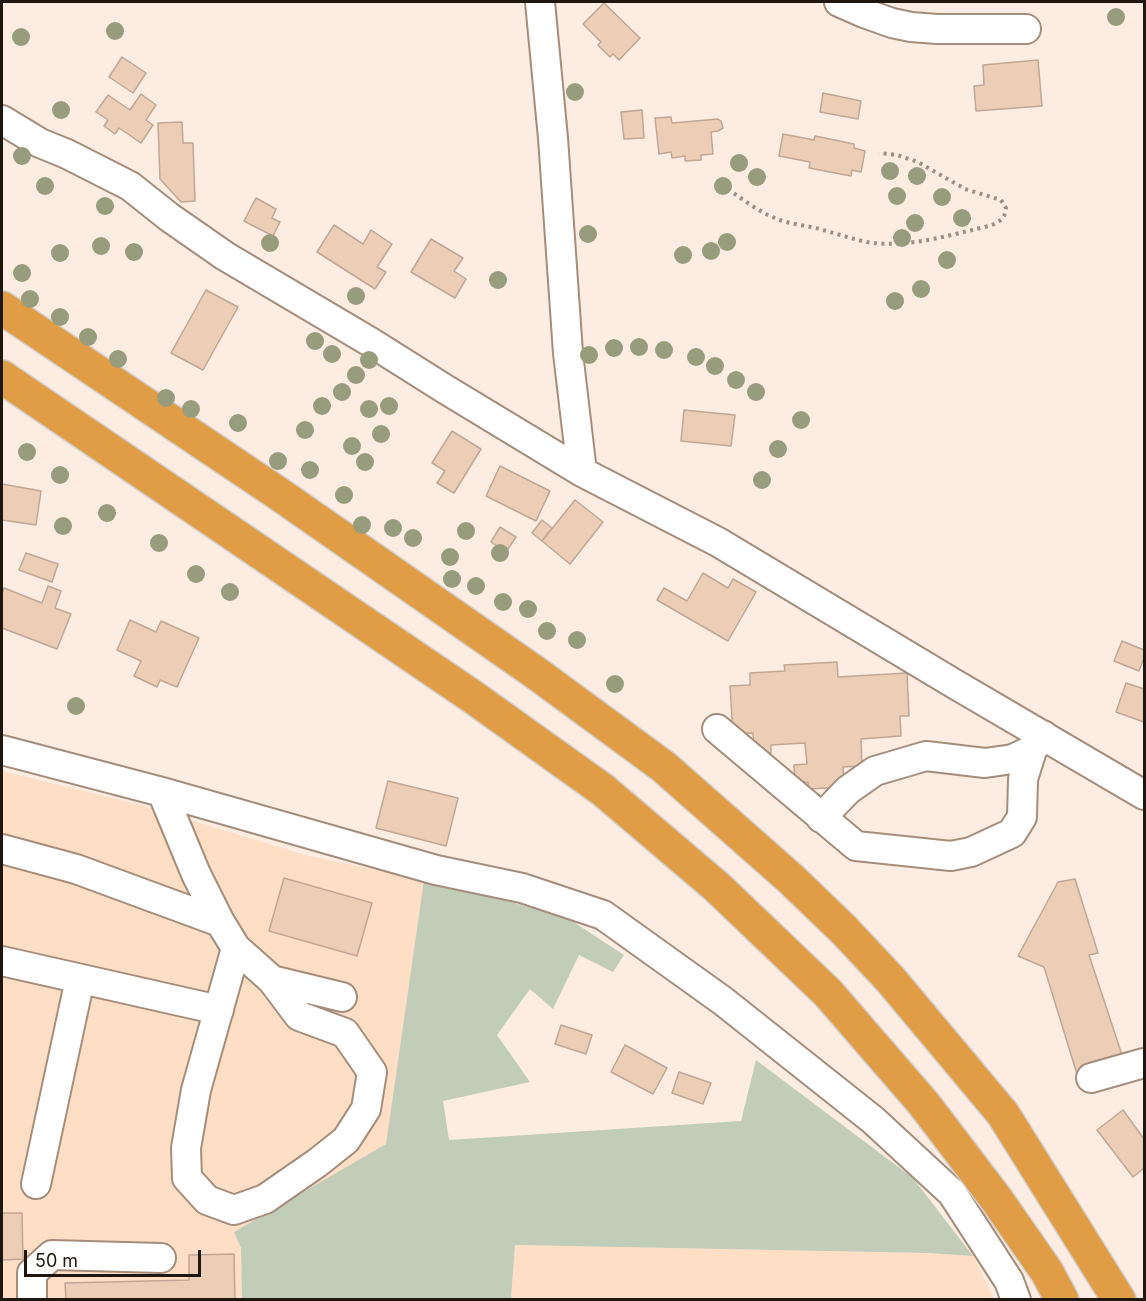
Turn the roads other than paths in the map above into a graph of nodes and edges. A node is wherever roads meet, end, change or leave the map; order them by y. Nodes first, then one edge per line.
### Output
1 (540, 2) edge
2 (839, 2) edge
3 (1026, 29) dead end
4 (2, 120) edge
5 (2, 308) edge
6 (2, 377) edge
7 (582, 472) junction
8 (717, 729) dead end
9 (1037, 743) junction
10 (2, 750) edge
11 (162, 792) junction
12 (1144, 795) edge
13 (821, 818) junction
14 (2, 849) edge
15 (220, 921) junction
16 (236, 948) junction
17 (2, 961) edge
18 (80, 979) junction
19 (272, 980) junction
20 (342, 997) dead end
21 (219, 1010) junction
22 (1144, 1063) edge
23 (1091, 1078) dead end
24 (36, 1184) dead end
25 (161, 1258) dead end
26 (32, 1299) edge
27 (1016, 1299) edge
28 (1062, 1299) edge
29 (1119, 1299) edge

1 - 7 street
2 - 3 street
4 - 7 street
5 - 29 highway
6 - 28 highway
7 - 9 street
8 - 13 street
9 - 12 street
9 - 13 street
9 - 13 street
10 - 11 street
11 - 15 street
11 - 27 street
14 - 15 street
15 - 16 street
16 - 19 street
16 - 21 street
17 - 18 street
18 - 21 street
18 - 24 street
19 - 20 street
19 - 21 street
22 - 23 street
25 - 26 street

